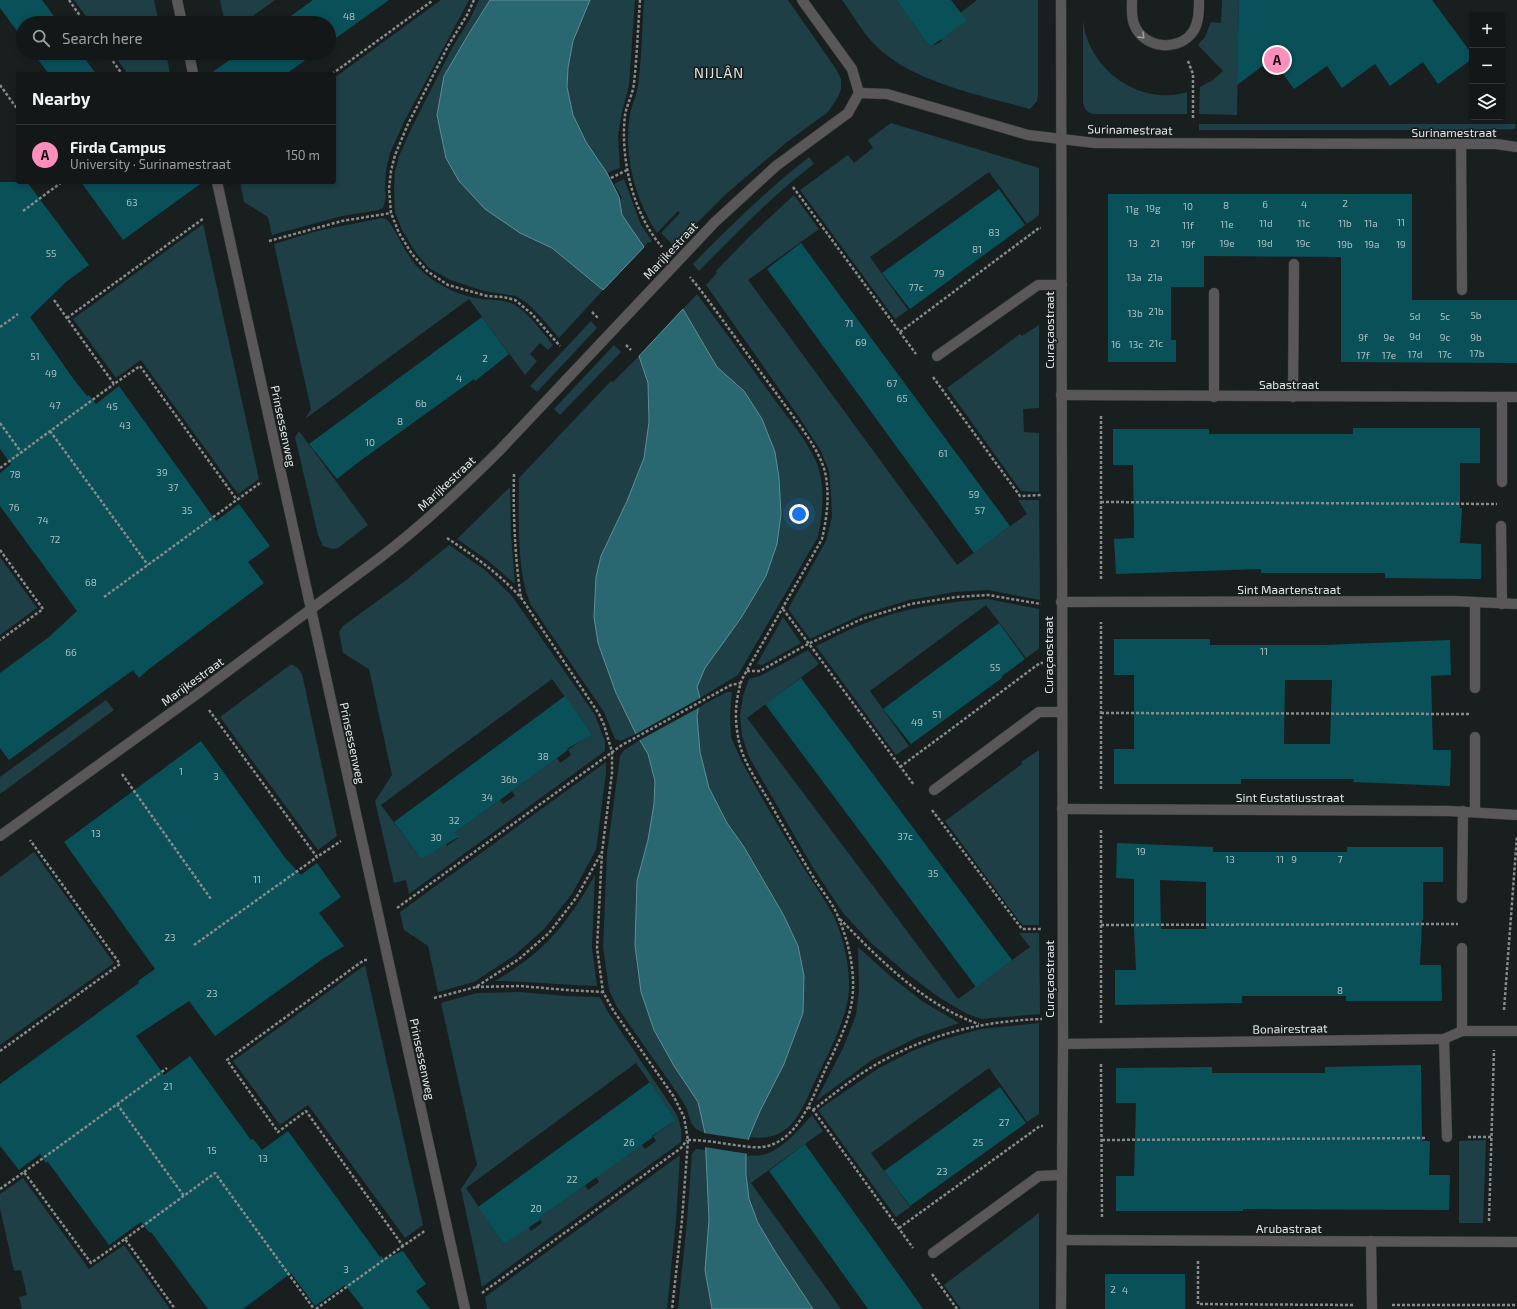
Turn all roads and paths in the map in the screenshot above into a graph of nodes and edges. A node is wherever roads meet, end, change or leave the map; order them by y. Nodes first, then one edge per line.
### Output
1 (69, 0) edge
2 (177, 0) edge
3 (474, 0) edge
4 (640, 0) edge
5 (802, 0) edge
6 (1061, 0) edge
7 (1132, 0) edge
8 (1199, 0) edge
9 (432, 1) dead end
10 (80, 16) edge
11 (180, 16) edge
12 (1179, 43) junction
13 (112, 60) edge
14 (190, 60) edge
15 (121, 72) edge
16 (193, 72) edge
17 (335, 72) edge
18 (0, 85) edge
19 (860, 92) junction
20 (16, 107) edge
21 (1193, 119) dead end
22 (1061, 139) junction
23 (1461, 144) junction
24 (1517, 147) edge
25 (627, 170) junction
26 (611, 178) dead end
27 (59, 184) edge
28 (217, 184) edge
29 (793, 187) dead end
30 (23, 211) dead end
31 (391, 213) junction
32 (224, 214) junction
33 (1043, 228) dead end
34 (268, 241) dead end
35 (677, 263) junction
36 (1294, 264) dead end
37 (695, 284) dead end
38 (1062, 284) junction
39 (1462, 290) dead end
40 (1214, 293) dead end
41 (54, 300) dead end
42 (18, 314) dead end
43 (67, 318) junction
44 (0, 327) edge
45 (900, 332) junction
46 (560, 346) dead end
47 (937, 356) joint
48 (924, 365) junction
49 (114, 384) junction
50 (1061, 396) junction
51 (1214, 397) junction
52 (1293, 397) junction
53 (1502, 397) junction
54 (1517, 397) edge
55 (0, 423) edge
56 (50, 432) junction
57 (21, 452) junction
58 (0, 468) edge
59 (514, 474) dead end
60 (282, 478) junction
61 (1502, 482) dead end
62 (1061, 495) junction
63 (237, 500) junction
64 (1101, 502) dead end
65 (1498, 504) dead end
66 (1501, 526) dead end
67 (447, 538) dead end
68 (0, 550) edge
69 (148, 566) junction
70 (104, 598) dead end
71 (522, 599) junction
72 (1061, 602) junction
73 (1475, 602) junction
74 (1502, 604) junction
75 (1517, 604) edge
76 (311, 609) junction
77 (0, 640) edge
78 (1062, 663) junction
79 (747, 671) junction
80 (741, 684) junction
81 (1475, 688) joint
82 (197, 694) junction
83 (1062, 712) junction
84 (1101, 713) dead end
85 (1471, 714) junction
86 (1475, 737) joint
87 (612, 752) junction
88 (110, 757) junction
89 (900, 767) dead end
90 (934, 790) dead end
91 (1062, 808) junction
92 (1463, 811) junction
93 (1475, 812) junction
94 (1517, 815) edge
95 (18, 823) junction
96 (1517, 832) edge
97 (0, 836) edge
98 (361, 837) junction
99 (602, 852) junction
100 (317, 857) junction
101 (1462, 898) joint
102 (211, 899) dead end
103 (395, 910) dead end
104 (839, 917) junction
105 (1458, 924) junction
106 (1101, 925) dead end
107 (194, 945) dead end
108 (1462, 948) joint
109 (387, 955) junction
110 (476, 987) junction
111 (603, 992) junction
112 (434, 998) dead end
113 (1062, 1018) junction
114 (980, 1024) junction
115 (1498, 1030) junction
116 (1462, 1031) junction
117 (1517, 1031) edge
118 (1444, 1038) junction
119 (1063, 1044) junction
120 (0, 1051) edge
121 (167, 1068) dead end
122 (117, 1104) junction
123 (808, 1107) junction
124 (813, 1110) junction
125 (1061, 1125) junction
126 (1447, 1137) dead end
127 (1422, 1138) dead end
128 (688, 1140) junction
129 (1102, 1140) dead end
130 (24, 1172) junction
131 (1061, 1175) junction
132 (0, 1189) edge
133 (184, 1196) junction
134 (899, 1228) junction
135 (429, 1230) dead end
136 (125, 1239) junction
137 (1062, 1240) junction
138 (1198, 1240) junction
139 (1372, 1241) junction
140 (1488, 1242) junction
141 (1517, 1242) edge
142 (403, 1246) junction
143 (933, 1253) joint
144 (922, 1260) junction
145 (480, 1295) dead end
146 (1517, 1305) edge
147 (1372, 1307) edge
148 (176, 1309) edge
149 (315, 1309) edge
150 (465, 1309) edge
151 (672, 1309) edge
152 (957, 1309) edge
153 (1062, 1309) edge

1 - 10 path
2 - 11 street
3 - 31 path
4 - 25 path
5 - 19 street
6 - 22 street, Curaçaostraat
7 -> 12 street
8 - 12 street
9 - 17 path
12 - 21 path
13 - 15 path
14 - 16 street
18 - 20 path
19 - 22 street, Surinamestraat
19 - 35 street, Marijkestraat
22 - 23 street, Surinamestraat
22 - 38 street, Curaçaostraat
23 - 24 street, Surinamestraat
23 - 39 street
25 - 26 path
25 - 35 path
27 - 30 path
28 - 32 street, Prinsessenweg
29 - 45 path
31 - 34 path
31 - 46 path
32 - 43 path
32 - 60 street, Prinsessenweg
33 - 45 path
35 - 76 street, Marijkestraat
36 - 52 street
37 - 79 path
38 - 47 street
38 - 50 street, Curaçaostraat
40 - 51 street
41 - 43 path
42 - 44 path
43 - 49 path
45 - 48 path
47 - 48 path
48 - 62 path
49 - 56 path
49 - 63 path
50 - 51 street, Sabastraat
50 - 62 street, Curaçaostraat
51 - 52 street, Sabastraat
52 - 53 street, Sabastraat
53 - 54 street, Sabastraat
53 - 61 street
55 - 57 path
56 - 57 path
56 - 69 path
57 - 58 path
59 - 71 path
60 - 63 path
60 - 76 street, Prinsessenweg
62 - 72 street, Curaçaostraat
63 - 69 path
64 - 65 path
66 - 74 street
67 - 71 path
68 - 77 path
69 - 70 path
71 - 87 path
72 - 73 street, Sint Maartenstraat
72 - 78 street, Curaçaostraat
72 - 79 path
73 - 74 street, Sint Maartenstraat
73 - 81 street
74 - 75 street, Sint Maartenstraat
76 - 82 street, Marijkestraat
76 - 98 street, Prinsessenweg
78 - 83 street, Curaçaostraat
78 - 89 path
79 - 80 path
80 - 87 path
80 - 104 path
81 - 85 path
82 - 88 street, Marijkestraat
82 - 100 path
83 - 90 street
83 - 91 street, Curaçaostraat
84 - 85 path
85 - 86 path
86 - 93 street
87 - 99 path
87 - 103 path
88 - 95 street, Marijkestraat
88 - 102 path
91 - 92 street, Sint Eustatiusstraat
91 - 113 street, Curaçaostraat
92 - 93 street, Sint Eustatiusstraat
92 - 101 street
93 - 94 street, Sint Eustatiusstraat
95 - 97 street, Marijkestraat
95 - 120 path
96 - 115 path
98 - 100 path
98 - 109 street, Prinsessenweg
99 - 110 path
99 - 111 path
100 - 107 path
101 - 105 path
104 - 114 path
104 - 123 path
105 - 106 path
105 - 108 path
108 - 116 street
109 - 142 path
109 - 150 street, Prinsessenweg
110 - 111 path
110 - 112 path
111 - 128 path
113 - 114 path
113 - 119 street, Curaçaostraat
114 - 124 path
115 - 116 street, Bonairestraat
115 - 117 street, Bonairestraat
115 - 140 path
116 - 118 street, Bonairestraat
118 - 119 street, Bonairestraat
118 - 126 street
119 - 125 street, Curaçaostraat
121 - 122 path
122 - 130 path
122 - 133 path
123 - 124 path
123 - 128 path
124 - 134 path
125 - 131 street, Curaçaostraat
125 - 134 path
127 - 129 path
128 - 145 path
128 - 151 path
130 - 132 path
130 - 136 path
131 - 137 street, Curaçaostraat
131 - 143 street
133 - 136 path
133 - 149 path
134 - 144 path
135 - 142 path
136 - 148 path
137 - 138 street, Arubastraat
137 - 153 street, Curaçaostraat
138 - 139 street, Arubastraat
138 - 147 path
139 - 140 street, Arubastraat
139 - 147 street
140 - 141 street, Arubastraat
142 - 149 path
143 - 144 path
144 - 152 path
146 - 147 path

